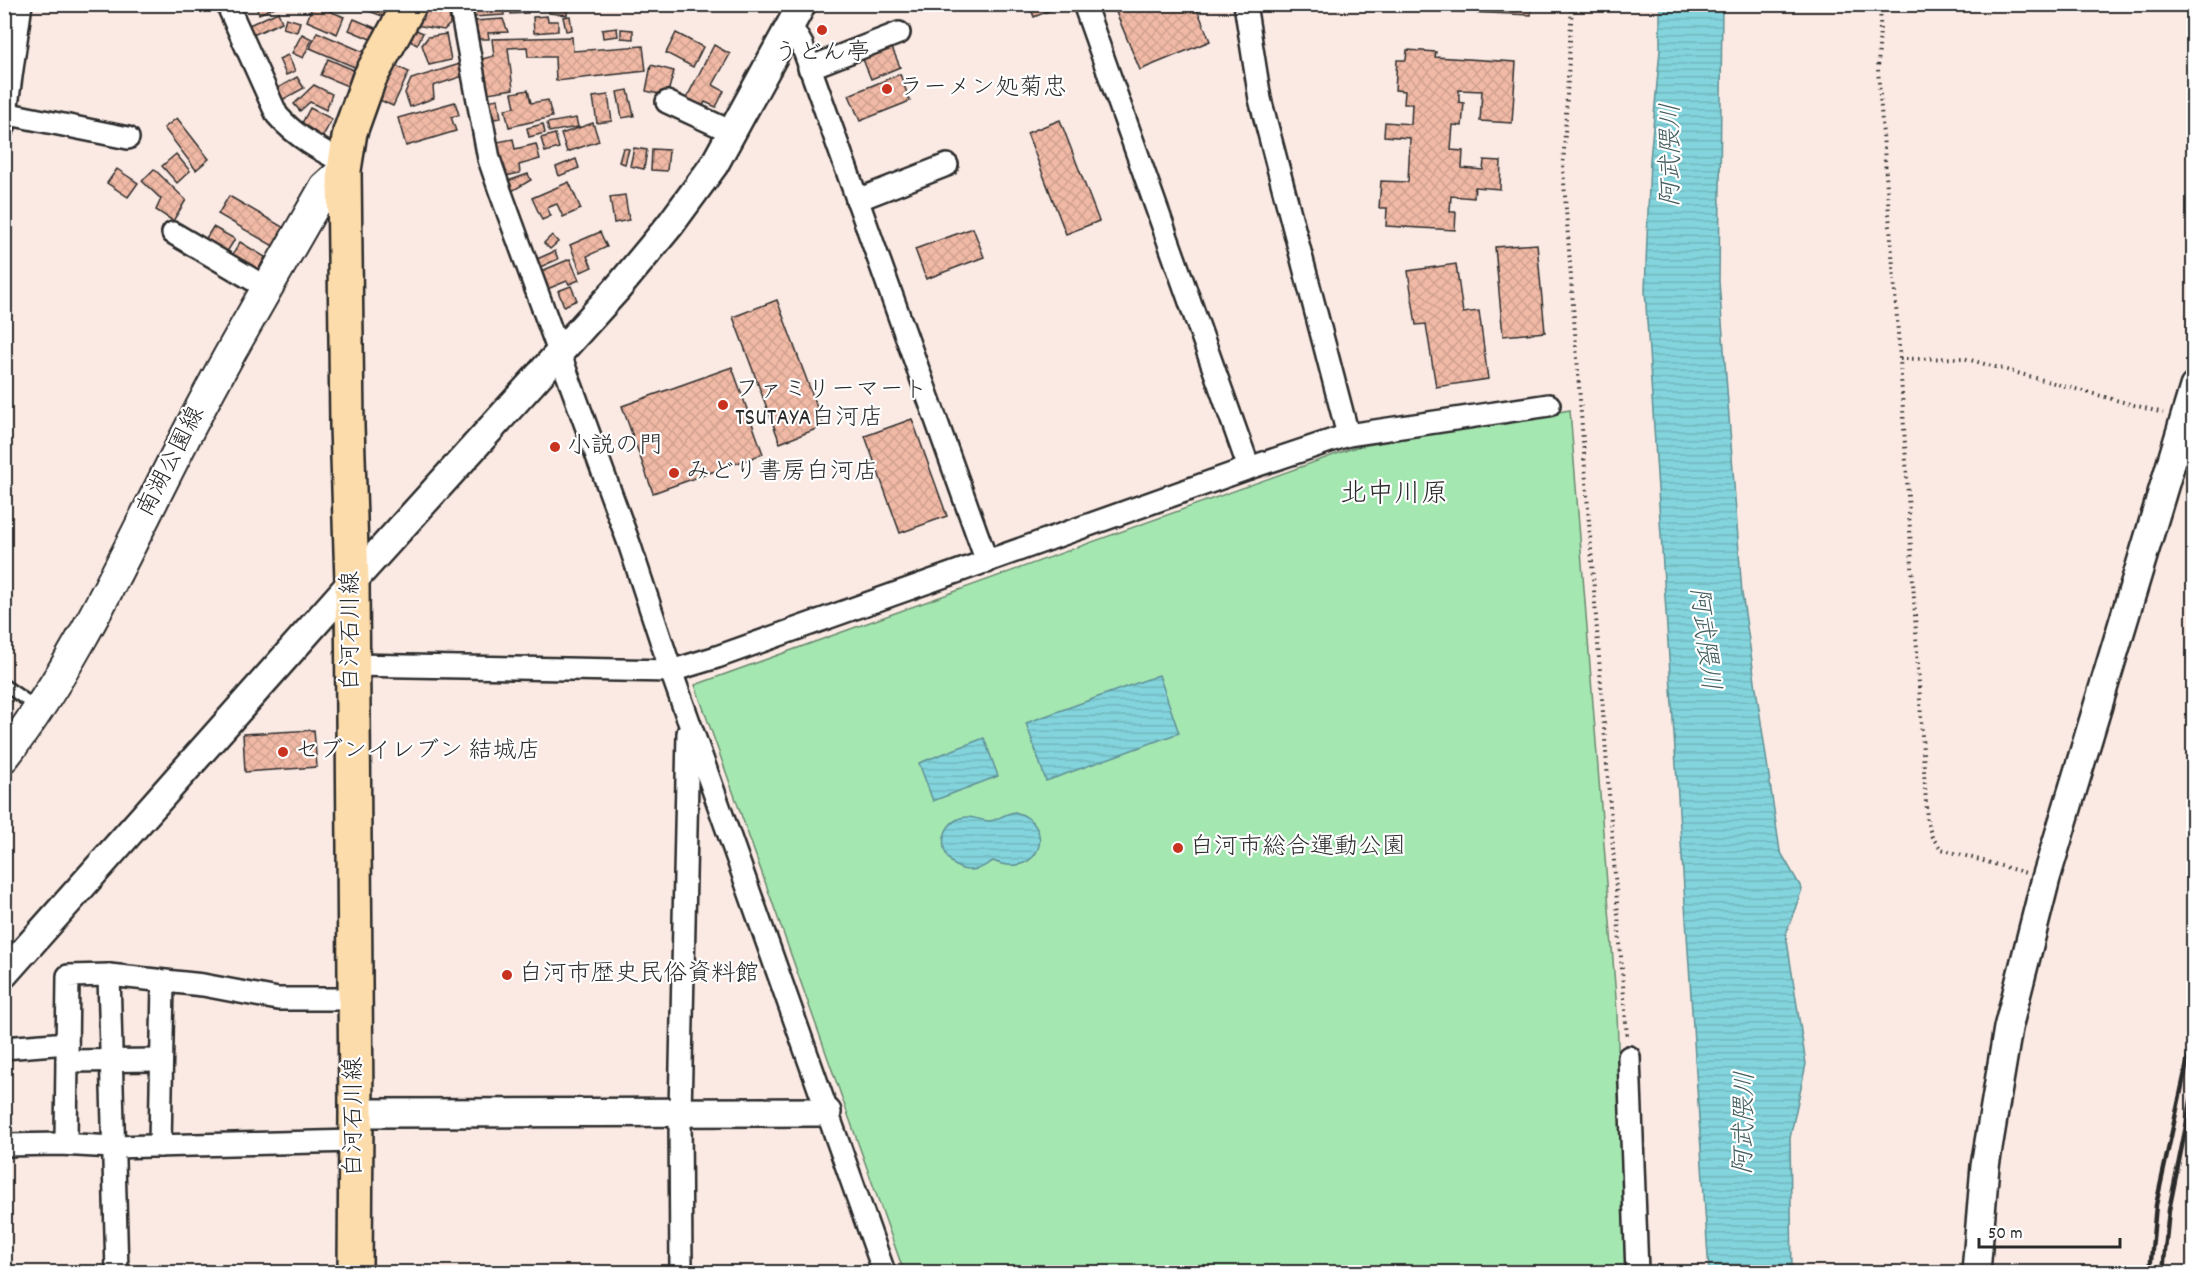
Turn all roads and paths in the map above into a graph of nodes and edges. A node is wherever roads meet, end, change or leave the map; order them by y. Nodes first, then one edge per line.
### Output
1 (227, 4) edge
2 (410, 4) edge
3 (460, 4) edge
4 (1084, 4) edge
5 (1245, 4) edge
6 (1572, 4) edge
7 (1881, 4) edge
8 (16, 5) edge
9 (796, 15) edge
10 (899, 33) dead end
11 (810, 68) junction
12 (667, 102) dead end
13 (5, 118) edge
14 (732, 132) junction
15 (128, 138) dead end
16 (947, 165) dead end
17 (345, 166) junction
18 (857, 200) junction
19 (173, 234) dead end
20 (267, 288) junction
21 (559, 355) junction
22 (1900, 359) junction
23 (2193, 387) edge
24 (1550, 405) dead end
25 (2184, 418) junction
26 (1348, 435) junction
27 (1249, 468) junction
28 (987, 562) junction
29 (352, 582) junction
30 (351, 665) junction
31 (671, 671) junction
32 (4, 685) edge
33 (39, 709) junction
34 (688, 719) junction
35 (4, 757) edge
36 (2046, 878) junction
37 (4, 974) edge
38 (109, 975) junction
39 (163, 982) junction
40 (354, 999) junction
41 (4, 1048) edge
42 (67, 1052) junction
43 (1629, 1057) joint
44 (113, 1060) junction
45 (160, 1060) junction
46 (827, 1112) junction
47 (680, 1113) junction
48 (355, 1127) junction
49 (70, 1144) junction
50 (4, 1145) edge
51 (160, 1146) junction
52 (113, 1147) junction
53 (117, 1272) edge
54 (355, 1272) edge
55 (681, 1272) edge
56 (884, 1272) edge
57 (1637, 1272) edge
58 (1976, 1272) edge

1 - 17 street
2 - 17 main road, 白河石川線
3 - 21 street
4 - 27 street
5 - 26 street
6 - 43 path
7 - 22 path
8 - 13 street
9 - 11 street
9 - 14 street
10 - 11 street
11 - 18 street
12 - 14 street
13 - 15 street
14 - 21 street
16 - 18 street
17 - 20 main road, 南湖公園線
17 - 29 main road, 白河石川線
18 - 28 street
19 - 20 street
20 - 33 main road, 南湖公園線
21 - 29 street
21 - 31 street
22 - 25 path
22 - 36 path
23 - 25 street
24 - 26 street
25 - 36 street
26 - 27 street
27 - 28 street
28 - 31 street
29 - 30 main road, 白河石川線
29 - 37 street
30 - 31 street
30 - 40 main road, 白河石川線
31 - 34 street
32 - 33 lane
33 - 35 main road, 南湖公園線
34 - 46 street
34 - 47 street
36 - 58 street
38 - 39 street
38 - 42 street
38 - 44 street
39 - 40 street
39 - 45 street
40 - 48 main road, 白河石川線
41 - 42 street
42 - 44 street
42 - 49 street
43 - 57 street
44 - 45 street
44 - 52 street
45 - 51 street
46 - 47 street
46 - 56 street
47 - 48 street
47 - 55 street
48 - 51 street
48 - 54 main road, 白河石川線
49 - 50 street
49 - 52 street
51 - 52 street
52 - 53 street

